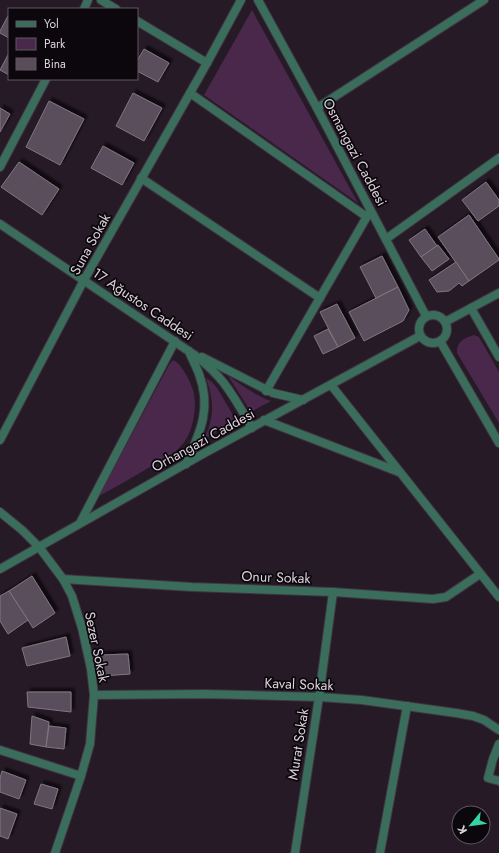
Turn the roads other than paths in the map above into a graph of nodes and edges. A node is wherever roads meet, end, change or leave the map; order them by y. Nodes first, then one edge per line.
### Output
1 (101, 0) edge
2 (241, 0) edge
3 (258, 0) edge
4 (484, 0) edge
5 (114, 8) edge
6 (138, 22) edge
7 (207, 63) junction
8 (45, 80) edge
9 (190, 93) junction
10 (317, 108) junction
11 (499, 158) edge
12 (0, 166) edge
13 (141, 178) junction
14 (369, 213) junction
15 (0, 224) edge
16 (386, 239) junction
17 (84, 280) junction
18 (499, 293) edge
19 (320, 298) junction
20 (471, 308) junction
21 (426, 316) junction
22 (445, 322) junction
23 (420, 336) junction
24 (175, 341) junction
25 (440, 341) junction
26 (188, 350) junction
27 (499, 357) edge
28 (331, 385) junction
29 (266, 391) junction
30 (303, 400) junction
31 (264, 420) junction
32 (252, 428) junction
33 (0, 440) edge
34 (499, 443) edge
35 (186, 464) junction
36 (399, 472) junction
37 (0, 512) edge
38 (80, 523) junction
39 (39, 546) junction
40 (0, 569) edge
41 (480, 574) junction
42 (63, 579) junction
43 (333, 592) junction
44 (499, 597) edge
45 (94, 695) junction
46 (319, 697) junction
47 (407, 706) junction
48 (499, 730) edge
49 (499, 744) edge
50 (0, 750) edge
51 (81, 776) junction
52 (499, 781) edge
53 (55, 853) edge
54 (295, 853) edge
55 (380, 853) edge

1 - 5 street
2 - 7 street, Suna Sokak
3 - 10 street, Osmangazi Caddesi
4 - 10 street
6 - 7 street
7 - 9 street, Suna Sokak
8 - 12 street
9 - 13 street, Suna Sokak
9 - 14 street
10 - 14 street, Osmangazi Caddesi
11 - 16 street
13 - 17 street, Suna Sokak
13 - 19 street
14 - 16 street, Osmangazi Caddesi
14 - 19 street
15 - 17 street, 17 Ağustos Caddesi
16 - 21 street, Osmangazi Caddesi
17 - 24 street, 17 Ağustos Caddesi
17 - 33 street, Suna Sokak
18 - 20 street
19 - 29 street
20 - 22 street
20 - 27 street
21 - 22 street
21 - 23 street
22 - 25 street
23 - 25 street
23 - 28 street, Orhangazi Caddesi
24 - 26 street, 17 Ağustos Caddesi
24 - 38 street
25 - 34 street
26 - 29 street
26 - 32 street, 17 Ağustos Caddesi
26 - 35 street
28 - 30 street, Orhangazi Caddesi
28 - 36 street
29 - 30 street
30 - 31 street, Orhangazi Caddesi
31 - 32 street, Orhangazi Caddesi
31 - 36 street
32 - 35 street, Orhangazi Caddesi
35 - 38 street, Orhangazi Caddesi
36 - 41 street
37 - 39 street, Sezer Sokak
38 - 39 street, Orhangazi Caddesi
39 - 40 street, Orhangazi Caddesi
39 - 42 street, Sezer Sokak
41 - 43 street, Onur Sokak
41 - 44 street
42 - 43 street, Onur Sokak
42 - 45 street, Sezer Sokak
43 - 46 street, Murat Sokak
45 - 46 street, Kaval Sokak
45 - 51 street, Sezer Sokak
46 - 47 street, Kaval Sokak
46 - 54 street, Murat Sokak
47 - 48 street, Kaval Sokak
47 - 55 street
49 - 52 street
50 - 51 street
51 - 53 street, Sezer Sokak

